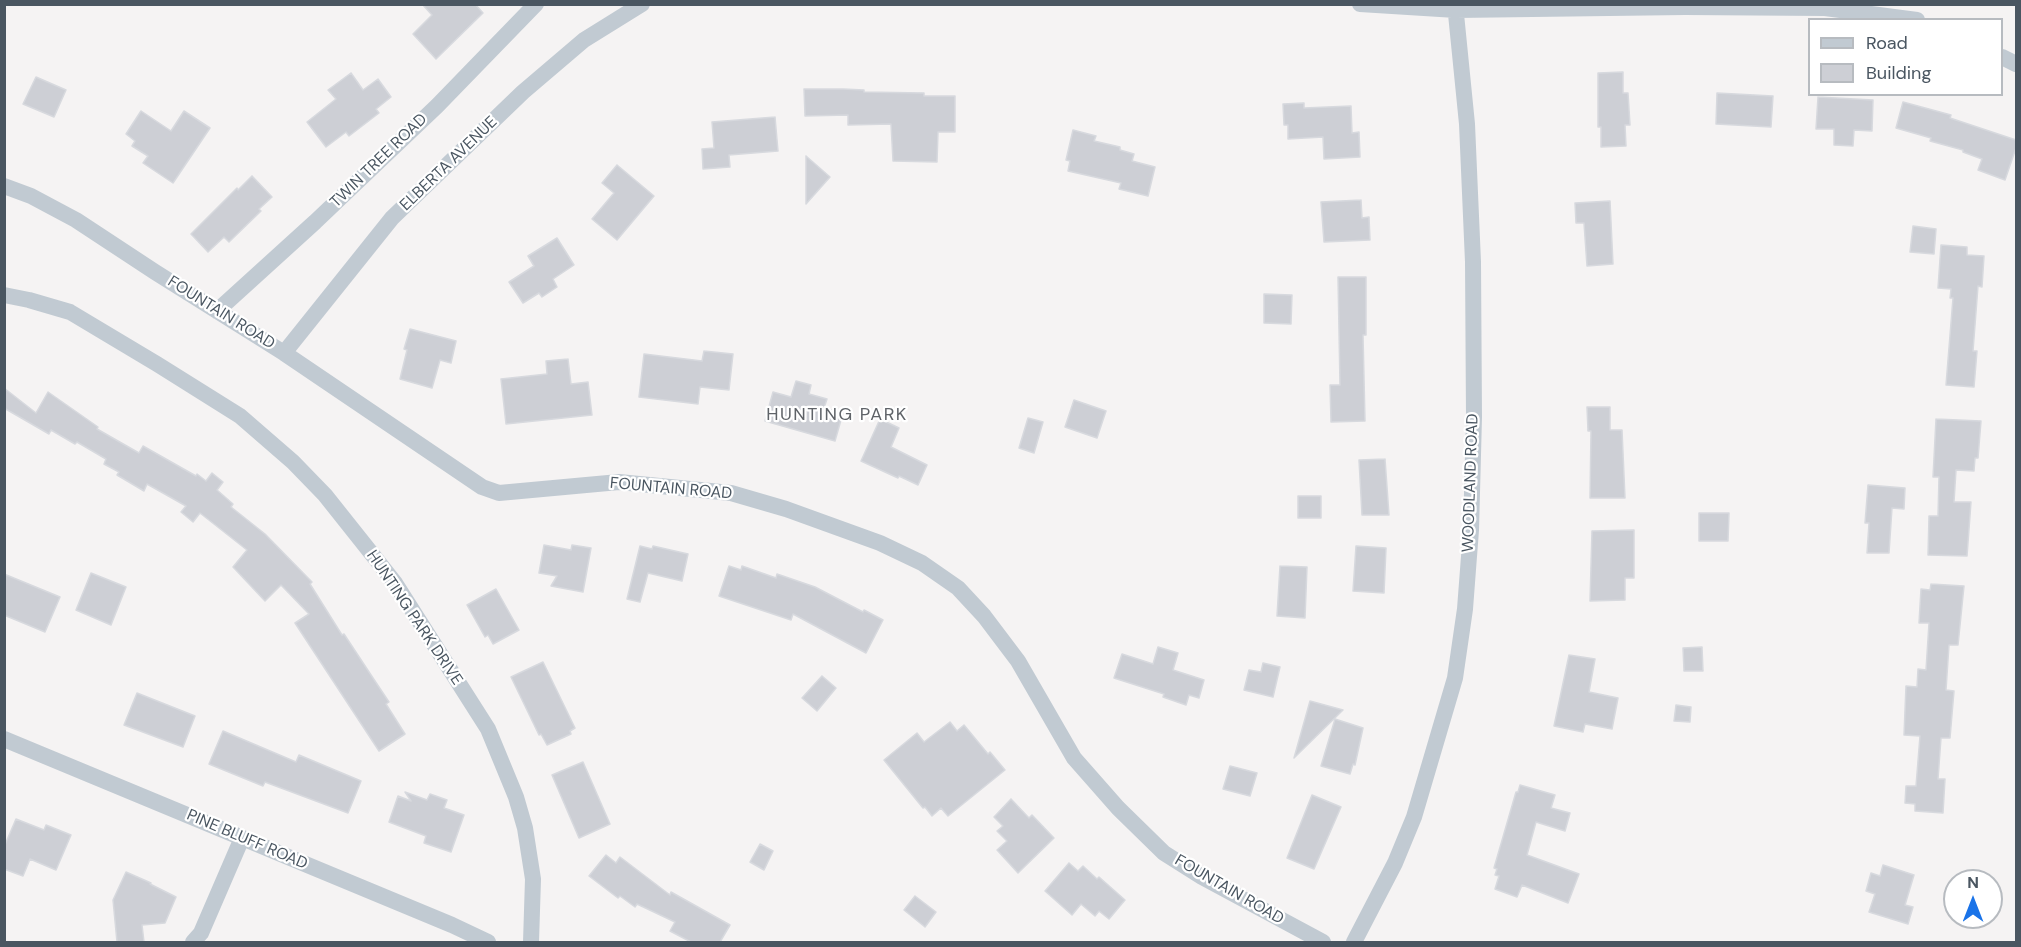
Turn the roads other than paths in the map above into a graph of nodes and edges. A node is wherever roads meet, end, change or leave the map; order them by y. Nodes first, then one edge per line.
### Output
1 (536, 4) edge
2 (642, 4) edge
3 (1360, 4) edge
4 (1456, 7) edge
5 (1900, 18) edge
6 (4, 186) edge
7 (4, 295) edge
8 (217, 311) junction
9 (284, 353) junction
10 (4, 739) edge
11 (242, 838) junction
12 (193, 942) edge
13 (488, 942) edge
14 (531, 942) edge
15 (1323, 942) edge
16 (1354, 942) edge

1 - 8 street, TWIN TREE ROAD
2 - 9 street, ELBERTA AVENUE
3 - 4 street
4 - 5 street
4 - 16 street, WOODLAND ROAD
6 - 8 street, FOUNTAIN ROAD
7 - 14 street, HUNTING PARK DRIVE
8 - 9 street, FOUNTAIN ROAD
9 - 15 street, FOUNTAIN ROAD
10 - 11 street, PINE BLUFF ROAD
11 - 12 street
11 - 13 street, PINE BLUFF ROAD

